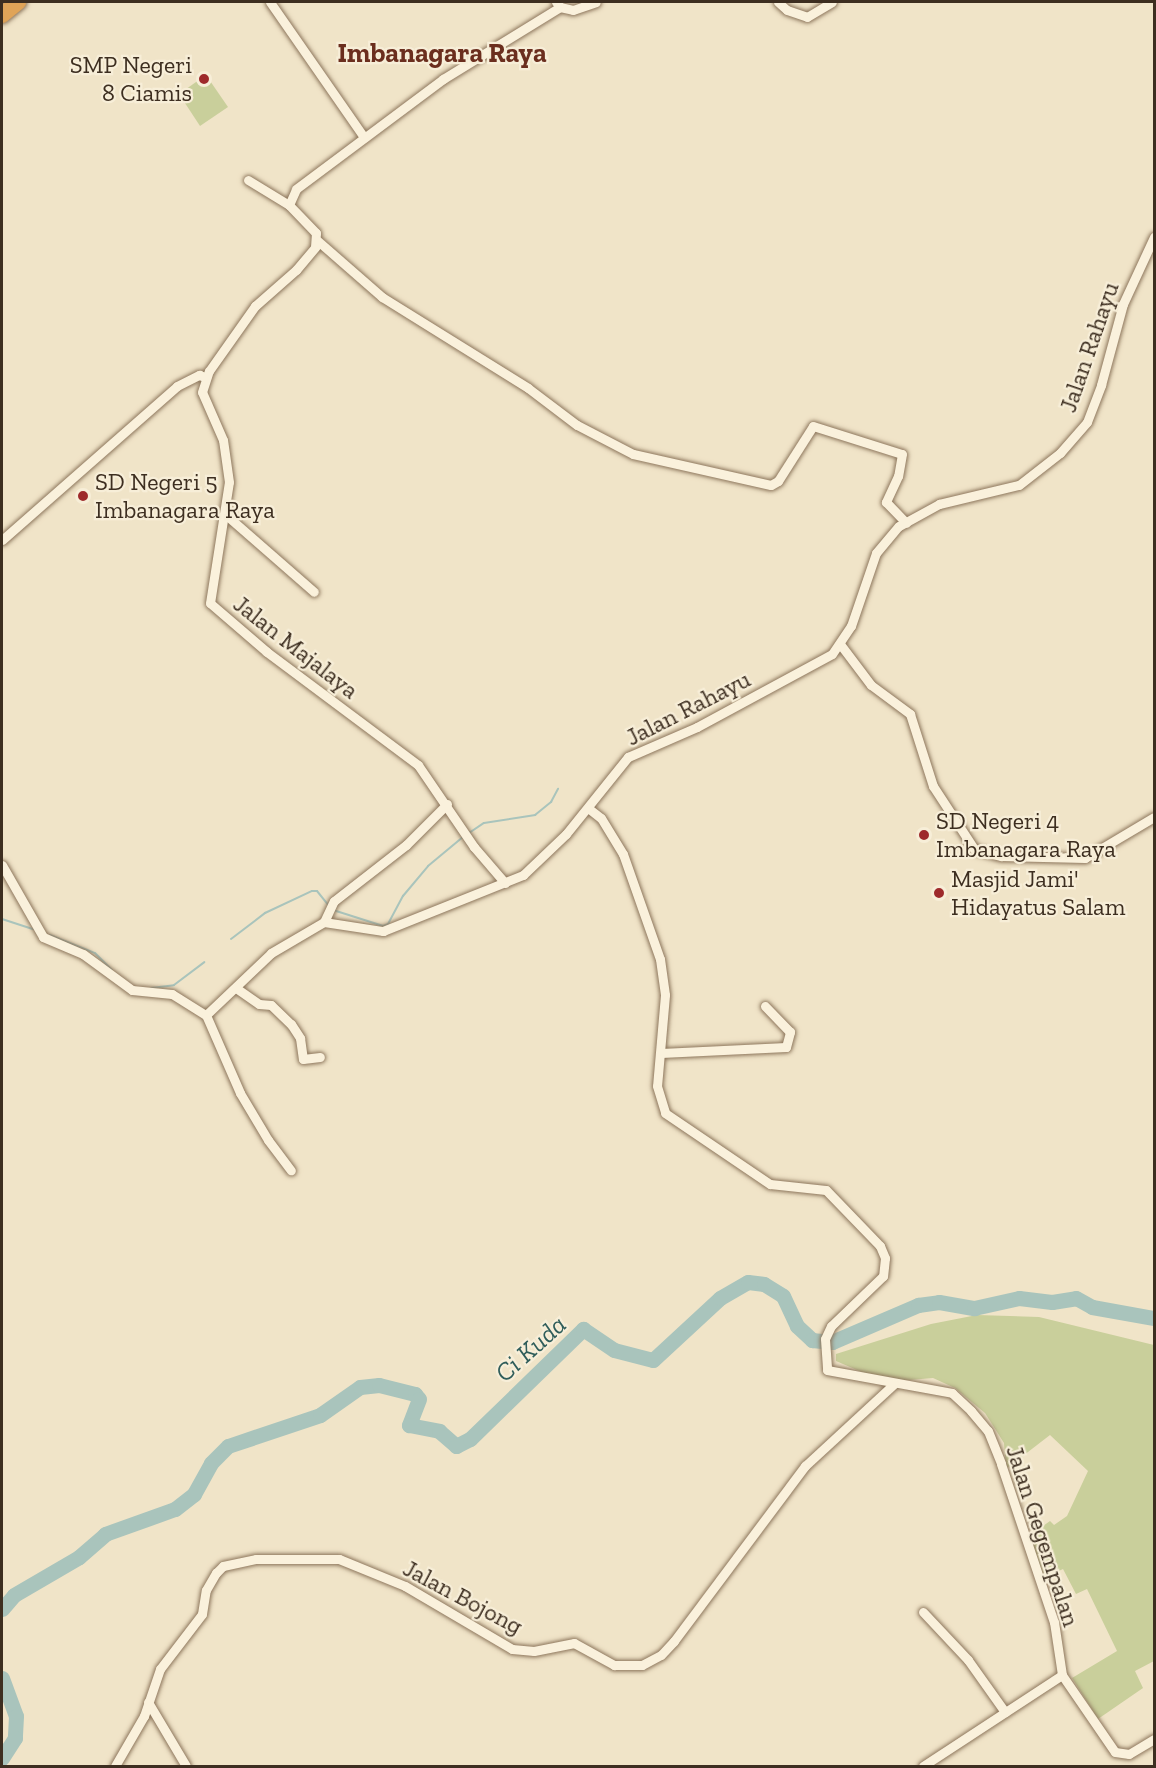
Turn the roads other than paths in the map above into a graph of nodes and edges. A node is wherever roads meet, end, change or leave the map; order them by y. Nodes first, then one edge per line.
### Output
1 (18, 2) edge
2 (270, 2) edge
3 (596, 2) edge
4 (778, 2) edge
5 (832, 2) edge
6 (558, 4) edge
7 (2, 15) edge
8 (364, 136) junction
9 (248, 180) dead end
10 (290, 205) junction
11 (1155, 237) edge
12 (318, 241) junction
13 (205, 377) junction
14 (225, 514) junction
15 (906, 524) junction
16 (2, 540) edge
17 (314, 592) dead end
18 (840, 644) junction
19 (447, 804) junction
20 (588, 808) junction
21 (1155, 817) edge
22 (2, 865) edge
23 (505, 883) junction
24 (324, 922) junction
25 (236, 988) junction
26 (765, 1006) dead end
27 (206, 1015) junction
28 (661, 1053) junction
29 (320, 1057) dead end
30 (291, 1170) dead end
31 (894, 1383) junction
32 (923, 1612) dead end
33 (1062, 1675) junction
34 (148, 1702) junction
35 (1005, 1712) junction
36 (1155, 1739) edge
37 (116, 1767) edge
38 (186, 1767) edge
39 (923, 1767) edge

1 - 7 highway
2 - 8 street
3 - 6 street
4 - 5 street
6 - 8 street
8 - 10 street
9 - 10 street
10 - 12 street
11 - 15 street, Jalan Rahayu
12 - 13 street
12 - 15 street
13 - 14 street, Jalan Majalaya
13 - 16 street
14 - 17 street
14 - 19 street, Jalan Majalaya
15 - 18 street, Jalan Rahayu
18 - 20 street, Jalan Rahayu
18 - 21 street
19 - 23 street, Jalan Majalaya
19 - 24 street
20 - 23 street, Jalan Rahayu
20 - 28 street
22 - 27 street
23 - 24 street, Jalan Rahayu
24 - 25 street
25 - 27 street
25 - 29 street
26 - 28 street
27 - 30 street
28 - 31 street, Jalan Gegempalan
31 - 33 street, Jalan Gegempalan
31 - 34 street, Jalan Bojong
32 - 35 street
33 - 35 street
33 - 36 street
34 - 37 street, Jalan Bojong
34 - 38 street
35 - 39 street

